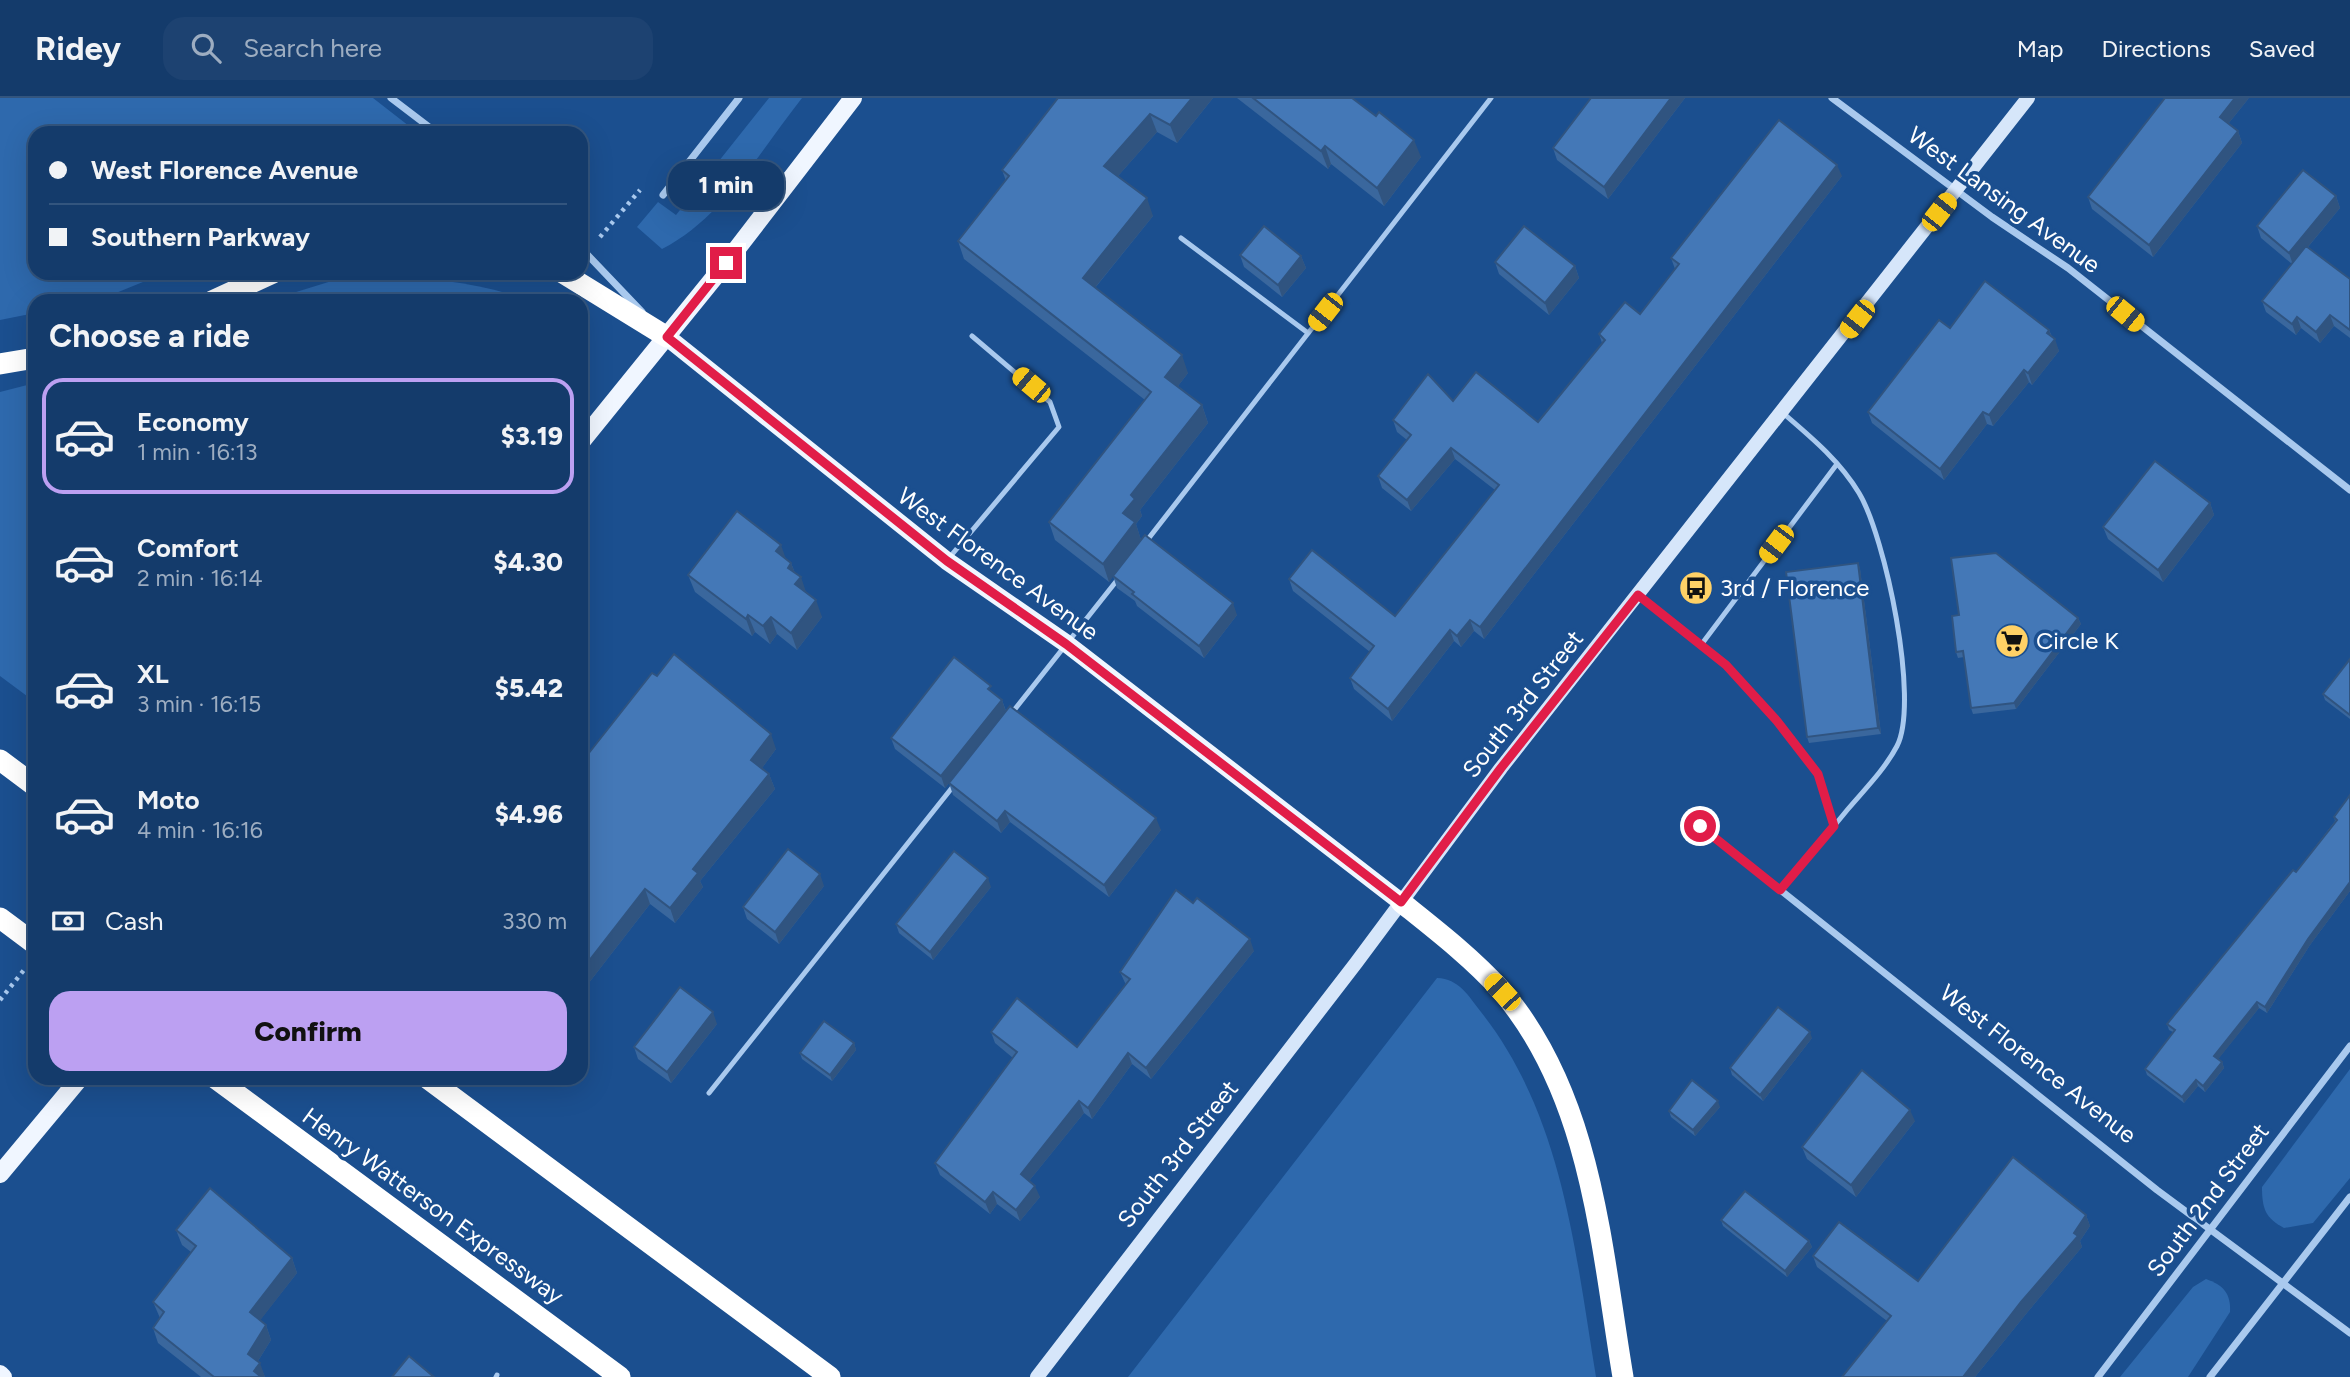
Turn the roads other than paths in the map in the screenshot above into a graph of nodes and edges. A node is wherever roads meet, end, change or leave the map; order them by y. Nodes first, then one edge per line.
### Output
1 (391, 98) edge
2 (739, 98) edge
3 (853, 98) edge
4 (1492, 98) edge
5 (1832, 98) edge
6 (2028, 98) edge
7 (427, 126) edge
8 (1956, 190) junction
9 (663, 195) dead end
10 (1181, 238) dead end
11 (588, 255) edge
12 (258, 280) edge
13 (574, 280) edge
14 (227, 294) edge
15 (1308, 334) junction
16 (972, 335) dead end
17 (667, 337) junction
18 (28, 359) edge
19 (0, 364) edge
20 (1783, 413) junction
21 (588, 433) edge
22 (1837, 464) junction
23 (2350, 490) edge
24 (1142, 548) edge
25 (947, 561) junction
26 (1125, 569) edge
27 (1638, 595) junction
28 (1066, 644) junction
29 (1701, 645) junction
30 (1006, 721) edge
31 (0, 760) edge
32 (962, 776) edge
33 (28, 781) edge
34 (1700, 826) dead end
35 (1834, 826) junction
36 (1780, 890) junction
37 (1401, 902) junction
38 (0, 918) edge
39 (28, 939) edge
40 (2350, 1046) edge
41 (74, 1085) edge
42 (225, 1085) edge
43 (436, 1085) edge
44 (709, 1093) dead end
45 (0, 1174) edge
46 (2350, 1197) edge
47 (2210, 1228) junction
48 (2281, 1282) junction
49 (2350, 1333) edge
50 (620, 1377) edge
51 (830, 1377) edge
52 (1037, 1377) edge
53 (1623, 1377) edge
54 (2098, 1377) edge
55 (2210, 1377) edge

1 - 7 street
2 - 9 street
3 - 17 main road
4 - 15 lane
5 - 8 street, West Lansing Avenue
6 - 8 main road, South 3rd Street
8 - 20 main road, South 3rd Street
8 - 23 street, West Lansing Avenue
10 - 15 lane
11 - 17 street, West Florence Avenue
12 - 14 highway
13 - 17 highway
15 - 24 lane
16 - 25 lane
17 - 21 main road
17 - 25 main road, West Florence Avenue
18 - 19 highway
20 - 22 lane
20 - 27 main road, South 3rd Street
22 - 29 lane
22 - 35 lane
25 - 28 main road, West Florence Avenue
26 - 28 lane
27 - 29 lane
27 - 37 main road, South 3rd Street
28 - 30 lane
28 - 37 main road, West Florence Avenue
29 - 35 lane
31 - 33 highway
32 - 44 lane
34 - 36 street, West Florence Avenue
35 - 36 lane
36 - 47 street, West Florence Avenue
37 - 52 main road, South 3rd Street
37 - 53 highway
38 - 39 highway
40 - 47 street, South 2nd Street
41 - 45 main road
42 - 50 highway, Henry Watterson Expressway
43 - 51 highway
46 - 48 street
47 - 48 street, West Florence Avenue
47 - 54 street, South 2nd Street
48 - 49 street, West Florence Avenue
48 - 55 street

